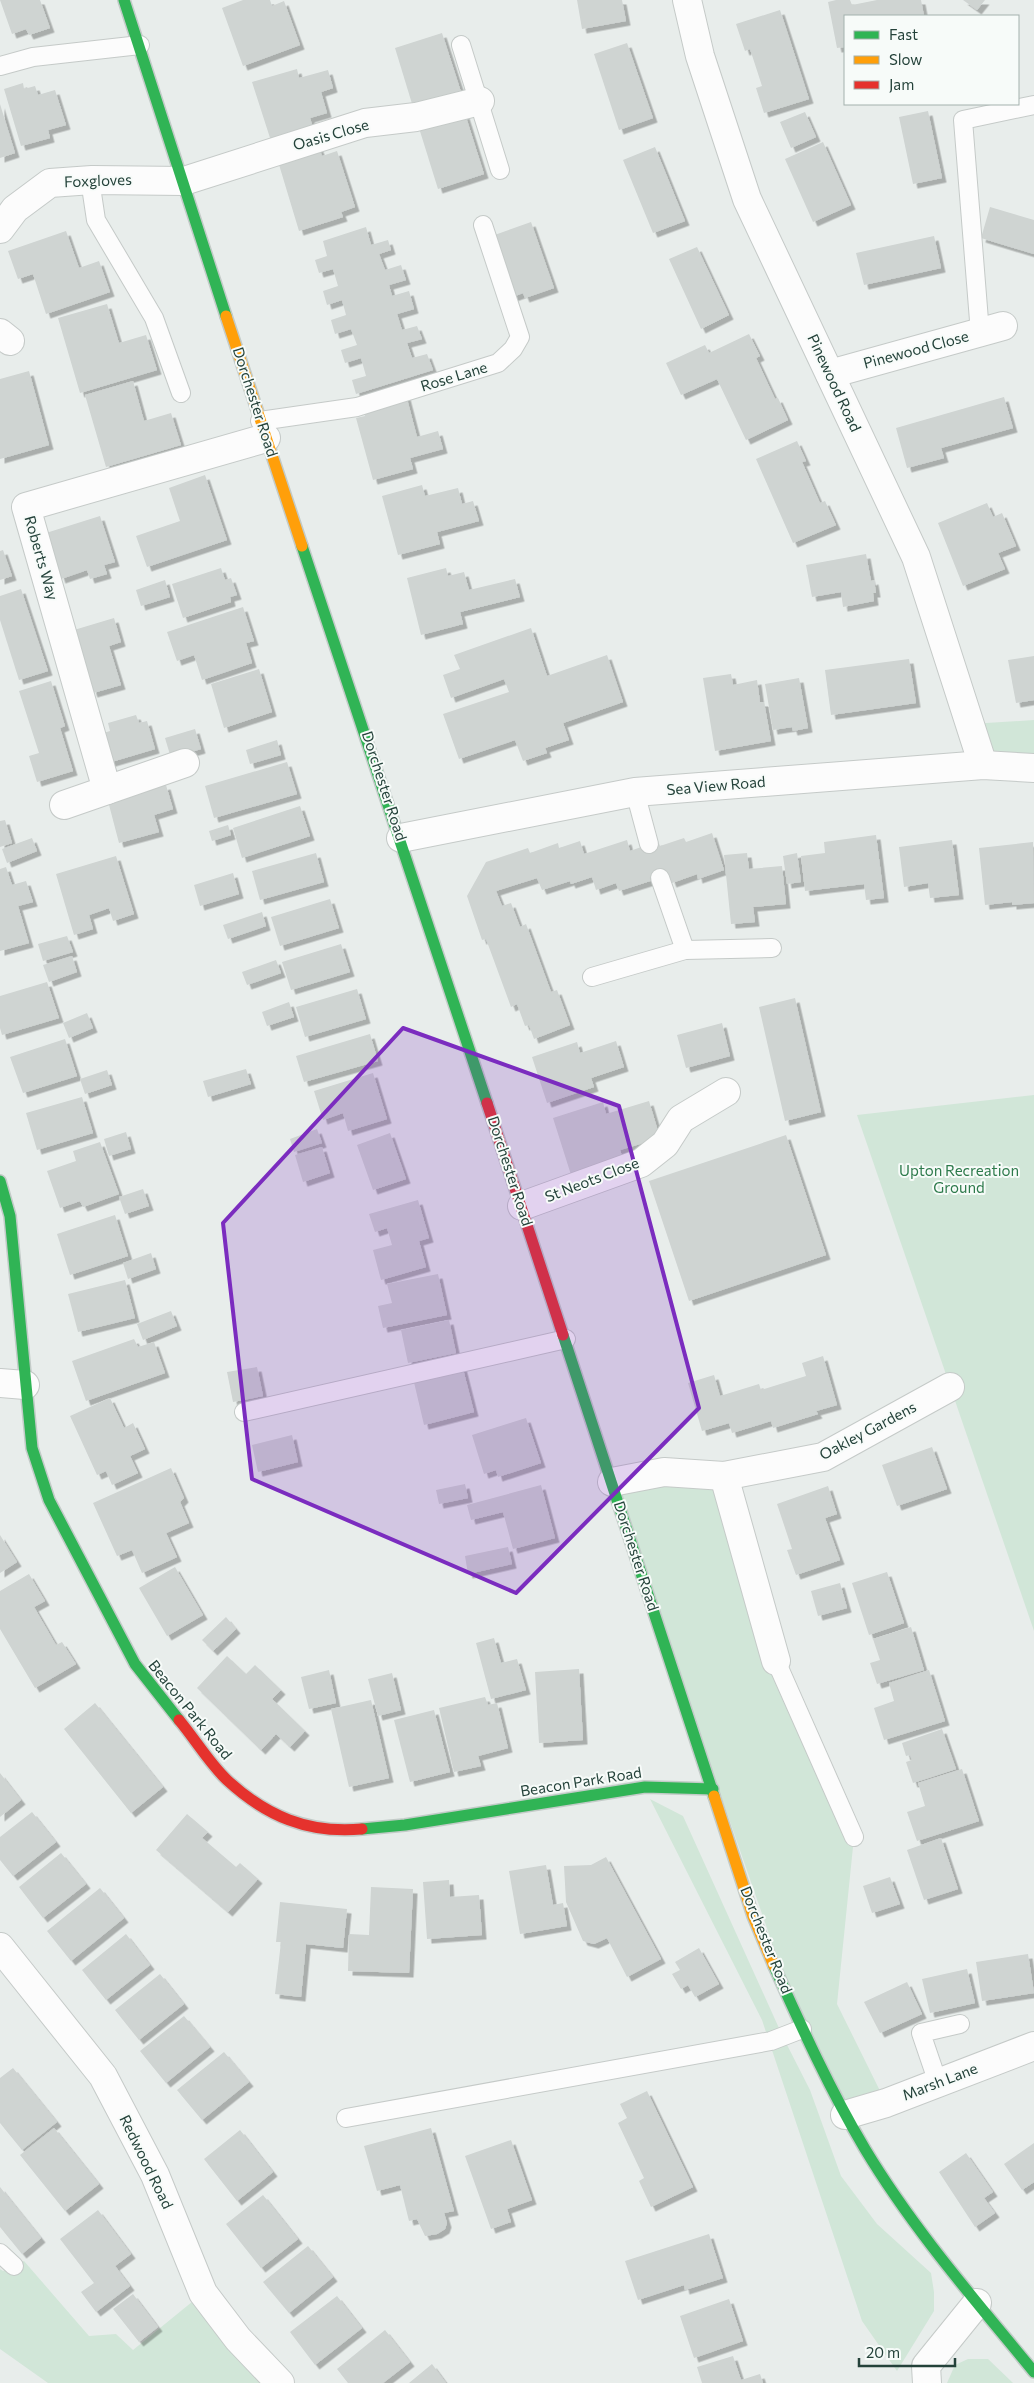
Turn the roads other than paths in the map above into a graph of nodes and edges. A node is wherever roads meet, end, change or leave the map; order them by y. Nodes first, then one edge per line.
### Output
1 (124, 0) edge
2 (687, 0) edge
3 (140, 45) junction
4 (462, 45) dead end
5 (0, 66) edge
6 (480, 101) junction
7 (1034, 105) edge
8 (500, 170) dead end
9 (90, 180) junction
10 (184, 181) junction
11 (483, 225) dead end
12 (0, 228) edge
13 (991, 330) joint
14 (830, 374) junction
15 (181, 393) dead end
16 (263, 430) junction
17 (185, 763) dead end
18 (983, 765) junction
19 (1034, 768) edge
20 (107, 790) junction
21 (635, 792) junction
22 (64, 805) dead end
23 (401, 838) junction
24 (649, 844) dead end
25 (660, 878) dead end
26 (772, 948) dead end
27 (685, 950) junction
28 (592, 977) dead end
29 (726, 1092) dead end
30 (0, 1180) edge
31 (522, 1206) junction
32 (566, 1339) junction
33 (13, 1384) edge
34 (950, 1387) dead end
35 (244, 1412) dead end
36 (724, 1476) junction
37 (612, 1482) junction
38 (776, 1661) joint
39 (713, 1788) junction
40 (854, 1837) dead end
41 (0, 1946) edge
42 (960, 2024) dead end
43 (802, 2029) junction
44 (1034, 2046) edge
45 (938, 2083) junction
46 (845, 2115) junction
47 (346, 2118) dead end
48 (0, 2253) edge
49 (14, 2266) dead end
50 (977, 2304) junction
51 (1034, 2372) edge
52 (280, 2383) edge
53 (927, 2383) edge

1 - 3 main road, Dorchester Road
2 - 14 street, Pinewood Road
3 - 5 lane
3 - 10 main road, Dorchester Road
4 - 6 lane
6 - 8 lane
6 - 10 street, Oasis Close
7 - 13 lane
9 - 10 street, Foxgloves
9 - 12 street, Foxgloves
9 - 15 lane
10 - 16 main road, Dorchester Road
11 - 16 lane, Rose Lane
13 - 14 street, Pinewood Close
14 - 18 street, Pinewood Road
16 - 20 street, Roberts Way
16 - 23 main road, Dorchester Road
17 - 20 street
18 - 19 street, Sea View Road
18 - 21 street, Sea View Road
20 - 22 street
21 - 23 street, Sea View Road
21 - 24 lane
23 - 31 main road, Dorchester Road
25 - 27 lane
26 - 27 lane
27 - 28 lane
29 - 31 street, St Neots Close
30 - 33 main road, Beacon Park Road
31 - 32 main road, Dorchester Road
32 - 35 lane
32 - 37 main road, Dorchester Road
33 - 39 main road, Beacon Park Road
34 - 36 street, Oakley Gardens
36 - 37 street, Oakley Gardens
36 - 38 street
37 - 39 main road, Dorchester Road
38 - 40 lane
39 - 43 main road, Dorchester Road
41 - 52 street, Redwood Road
42 - 45 lane
43 - 46 main road, Dorchester Road
43 - 47 lane
44 - 45 street, Marsh Lane
45 - 46 street, Marsh Lane
46 - 50 main road, Dorchester Road
48 - 49 lane
50 - 51 main road, Dorchester Road
50 - 53 street

